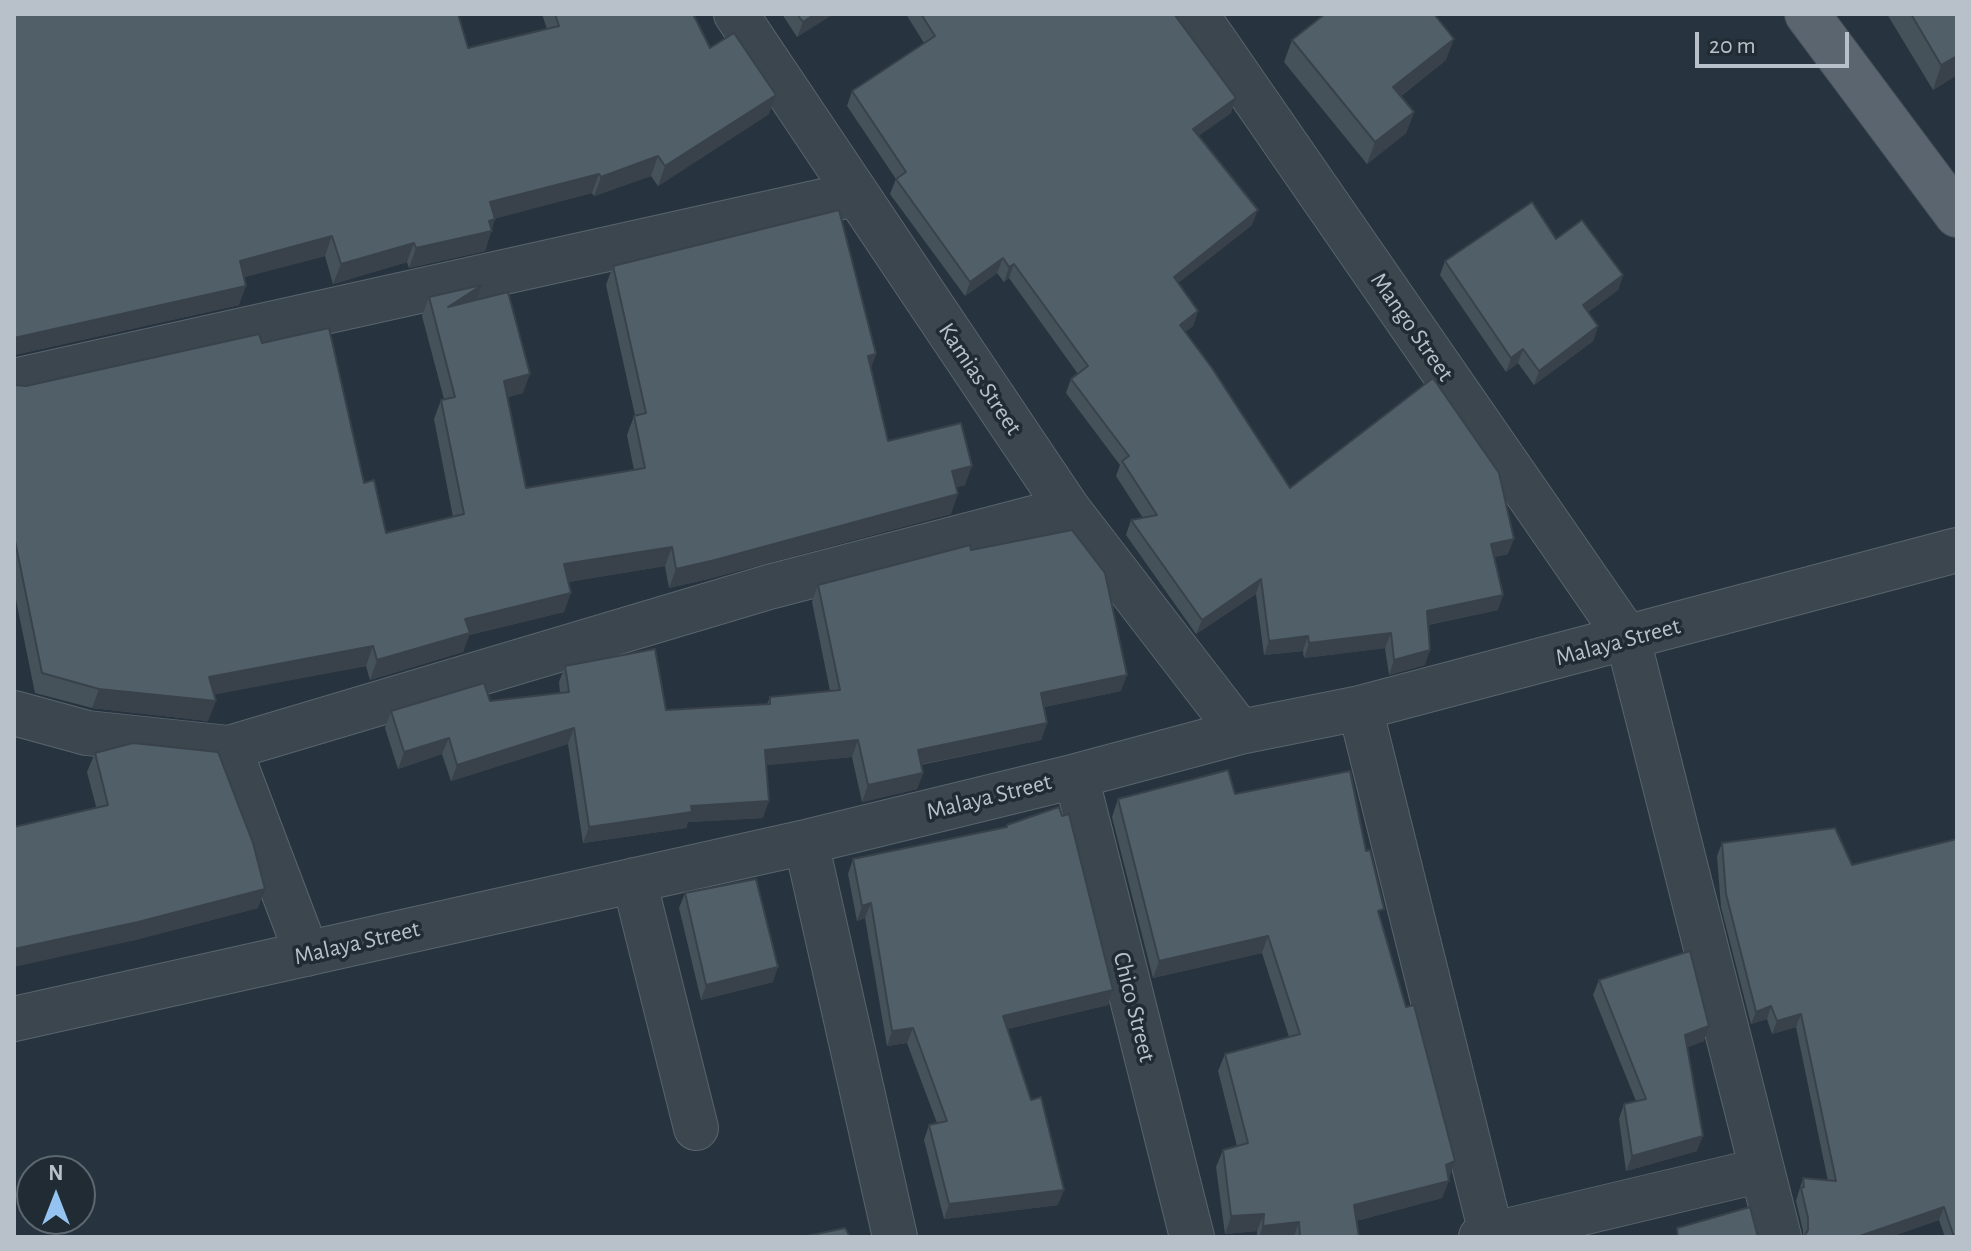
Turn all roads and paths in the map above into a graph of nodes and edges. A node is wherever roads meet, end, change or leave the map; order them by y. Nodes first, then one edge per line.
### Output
1 (736, 14) edge
2 (1196, 14) edge
3 (1807, 14) edge
4 (855, 194) junction
5 (1957, 215) edge
6 (14, 381) edge
7 (1068, 509) junction
8 (1957, 550) edge
9 (1628, 639) junction
10 (1360, 708) junction
11 (14, 713) edge
12 (1240, 732) junction
13 (229, 748) junction
14 (1076, 776) junction
15 (806, 842) junction
16 (634, 880) junction
17 (307, 954) junction
18 (14, 1019) edge
19 (696, 1128) dead end
20 (1762, 1170) junction
21 (1488, 1236) edge
22 (895, 1237) edge
23 (1192, 1237) edge
24 (1779, 1237) edge

1 - 4 street, Kamias Street
2 - 9 street, Mango Street
3 - 5 main road
4 - 6 street
4 - 7 street, Kamias Street
7 - 12 street, Kamias Street
7 - 13 street
8 - 9 street, Malaya Street
9 - 10 street, Malaya Street
9 - 20 street
10 - 12 street, Malaya Street
10 - 21 street
11 - 13 street
12 - 14 street, Malaya Street
13 - 17 street
14 - 15 street, Malaya Street
14 - 23 street, Chico Street
15 - 16 street, Malaya Street
15 - 22 street
16 - 17 street, Malaya Street
16 - 19 street
17 - 18 street, Malaya Street
20 - 21 street
20 - 24 street

